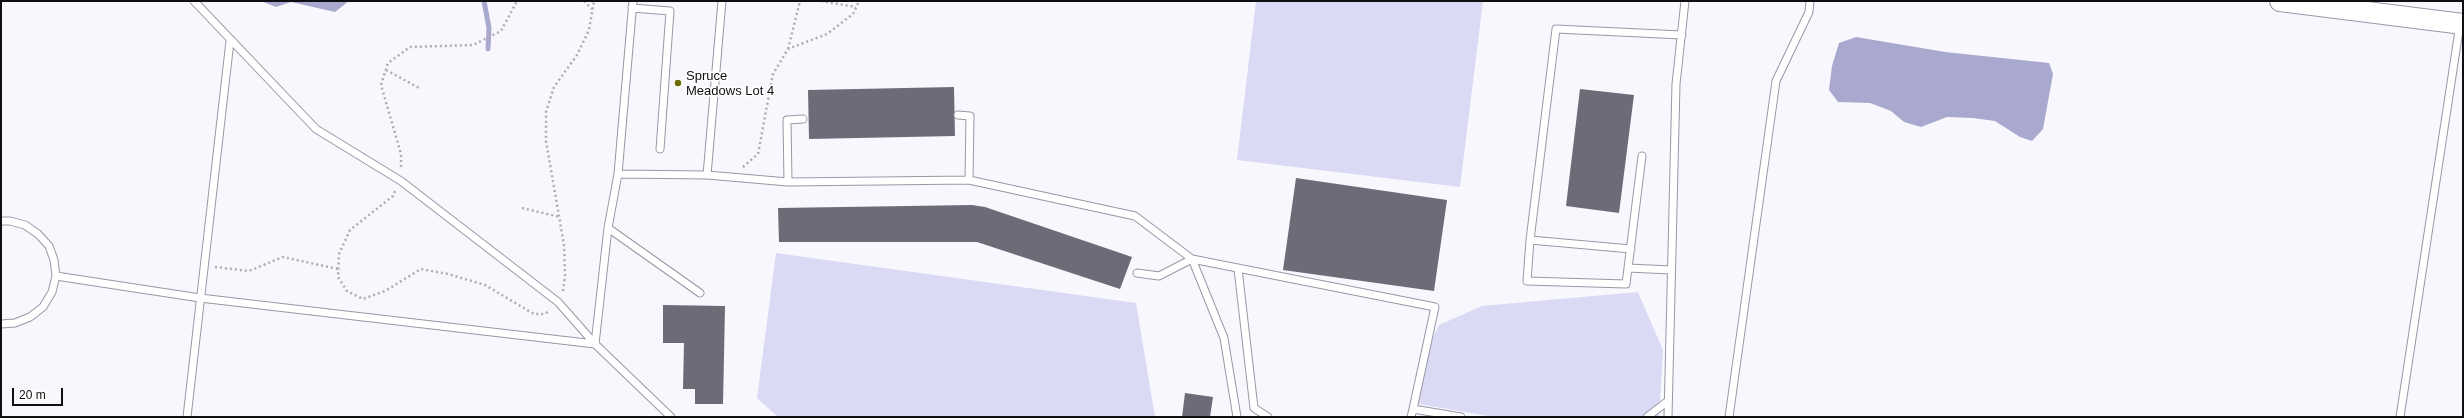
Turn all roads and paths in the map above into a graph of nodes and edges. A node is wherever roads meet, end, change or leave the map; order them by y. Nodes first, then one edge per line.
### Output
1 (194, 1) edge
2 (516, 1) edge
3 (584, 1) edge
4 (594, 1) edge
5 (722, 1) edge
6 (800, 1) edge
7 (821, 1) edge
8 (859, 1) edge
9 (1686, 1) edge
10 (1810, 1) edge
11 (2280, 1) edge
12 (633, 4) edge
13 (856, 8) junction
14 (592, 9) junction
15 (2461, 24) edge
16 (1682, 35) junction
17 (230, 41) junction
18 (788, 49) junction
19 (386, 70) junction
20 (421, 89) dead end
21 (958, 115) dead end
22 (803, 119) dead end
23 (660, 149) dead end
24 (1642, 156) dead end
25 (618, 174) junction
26 (707, 175) junction
27 (731, 178) junction
28 (969, 180) junction
29 (401, 181) junction
30 (788, 182) junction
31 (522, 208) dead end
32 (560, 217) junction
33 (1, 221) edge
34 (608, 228) junction
35 (1530, 240) junction
36 (1631, 249) junction
37 (1192, 259) junction
38 (204, 266) junction
39 (1628, 268) junction
40 (338, 269) junction
41 (1238, 269) junction
42 (1671, 270) junction
43 (1137, 273) dead end
44 (56, 276) junction
45 (700, 293) dead end
46 (200, 298) junction
47 (558, 302) junction
48 (1, 324) edge
49 (595, 344) junction
50 (1668, 401) junction
51 (1413, 409) junction
52 (187, 417) edge
53 (671, 417) edge
54 (1237, 417) edge
55 (1268, 417) edge
56 (1411, 417) edge
57 (1461, 417) edge
58 (1646, 417) edge
59 (1668, 417) edge
60 (1729, 417) edge
61 (2400, 417) edge

1 - 17 lane
2 - 19 path
3 - 14 path
4 - 14 path
5 - 26 lane
6 - 18 path
7 - 13 path
8 - 13 path
9 - 16 lane
10 - 60 lane
11 - 15 main road
12 - 23 lane
12 - 25 lane
13 - 18 path
14 - 32 path
15 - 61 lane
16 - 35 lane
16 - 42 lane
17 - 29 lane
17 - 38 lane
18 - 27 path
19 - 20 path
19 - 29 path
21 - 28 lane
22 - 30 lane
24 - 36 lane
25 - 26 lane
25 - 34 lane
26 - 27 lane
27 - 30 lane
28 - 30 lane
28 - 37 lane
29 - 40 path
29 - 47 lane
31 - 32 path
32 - 47 path
33 - 44 lane
34 - 45 lane
34 - 49 lane
35 - 36 lane
35 - 39 lane
36 - 39 lane
37 - 41 lane
37 - 43 lane
37 - 54 lane
38 - 40 path
38 - 46 lane
39 - 42 lane
40 - 47 path
41 - 51 lane
41 - 55 lane
42 - 50 lane
44 - 46 lane
44 - 48 lane
46 - 49 lane
46 - 52 lane
47 - 49 lane
49 - 53 lane
50 - 58 lane
50 - 59 lane
51 - 56 lane
51 - 57 lane

